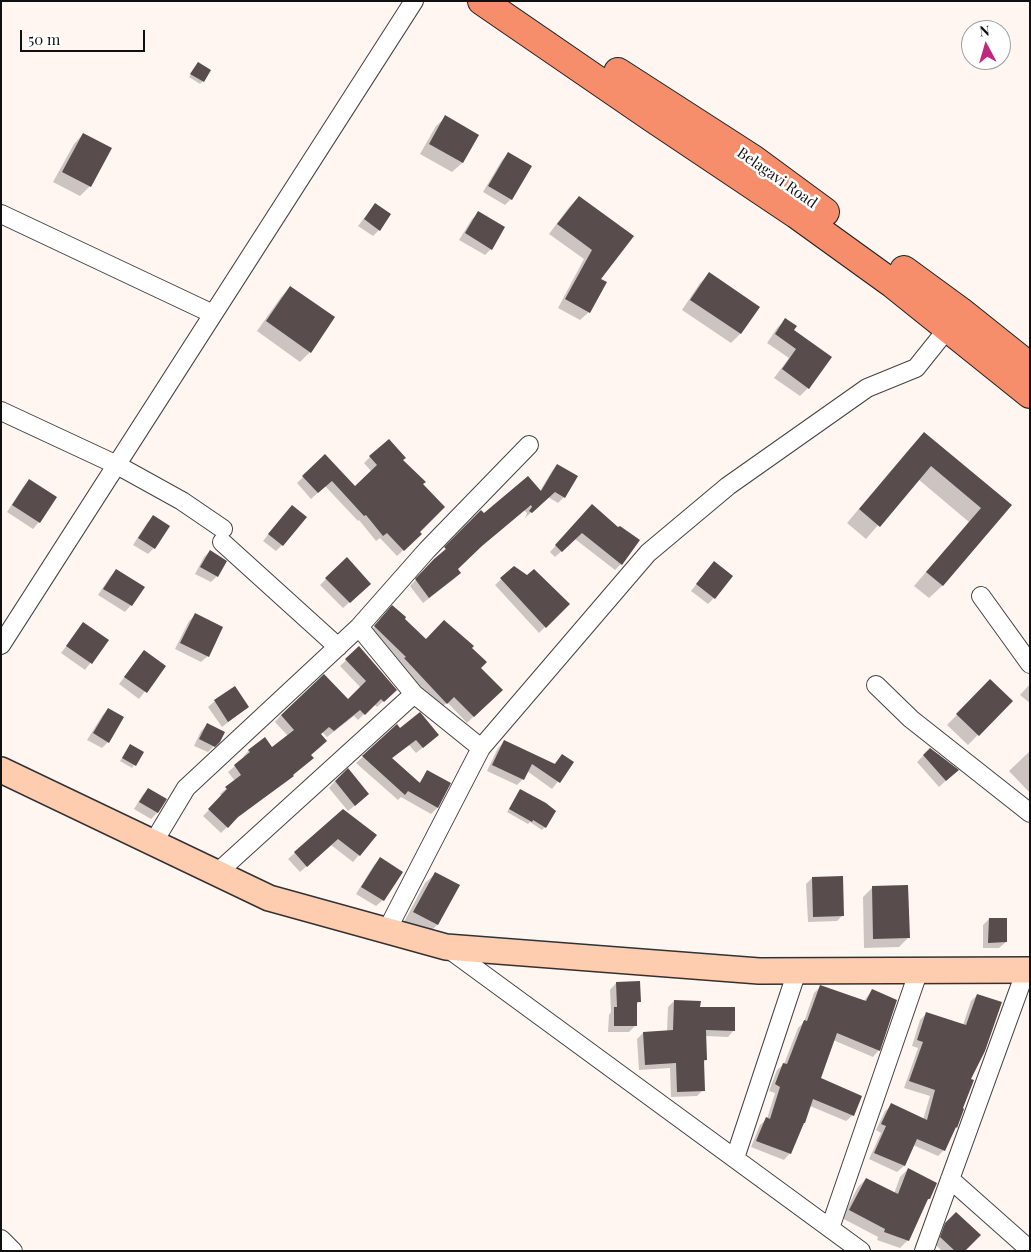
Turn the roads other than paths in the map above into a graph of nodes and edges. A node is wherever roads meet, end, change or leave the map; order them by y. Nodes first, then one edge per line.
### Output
1 (414, 1) edge
2 (482, 1) edge
3 (516, 1) edge
4 (1, 214) edge
5 (213, 314) junction
6 (948, 328) junction
7 (1030, 367) edge
8 (1030, 394) edge
9 (1, 411) edge
10 (529, 445) dead end
11 (117, 465) junction
12 (981, 596) dead end
13 (359, 628) junction
14 (1, 646) edge
15 (338, 647) junction
16 (1030, 664) edge
17 (876, 685) dead end
18 (414, 694) junction
19 (481, 748) junction
20 (1, 770) edge
21 (1030, 812) edge
22 (153, 843) junction
23 (217, 873) junction
24 (387, 930) junction
25 (446, 946) junction
26 (919, 970) junction
27 (1028, 970) edge
28 (797, 971) junction
29 (735, 1158) junction
30 (950, 1179) junction
31 (830, 1228) junction
32 (1, 1239) edge
33 (1027, 1243) edge
34 (13, 1251) edge
35 (861, 1251) edge
36 (924, 1251) edge

1 - 5 street
2 - 6 main road
3 - 7 main road, Belagavi Road
4 - 5 street
5 - 11 street
6 - 8 main road
6 - 19 street
9 - 11 street
10 - 13 street
11 - 14 street
11 - 15 street
12 - 16 street
13 - 15 street
13 - 18 street
15 - 22 street
17 - 21 street
18 - 19 street
18 - 23 street
19 - 24 street
20 - 22 main road
22 - 23 main road
23 - 24 main road
24 - 25 main road
25 - 28 main road
25 - 29 street
26 - 27 main road
26 - 28 main road
26 - 31 street
27 - 30 street
28 - 29 street
29 - 31 street
30 - 33 street
30 - 36 street
31 - 35 street
32 - 34 street

